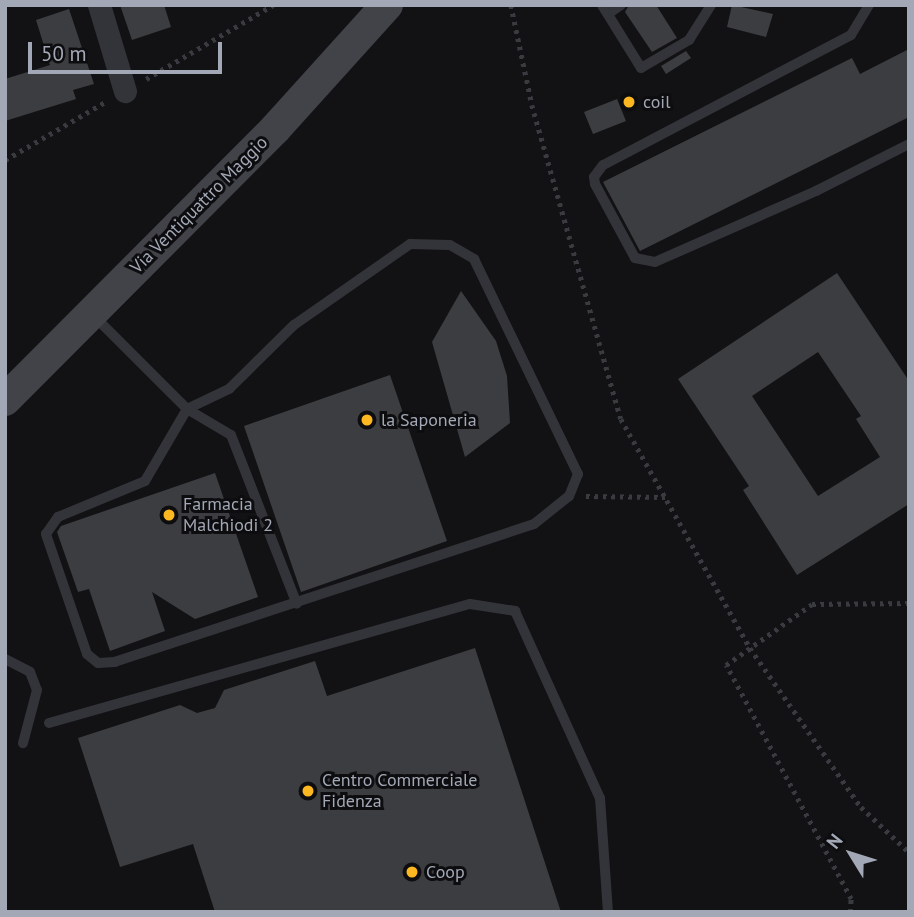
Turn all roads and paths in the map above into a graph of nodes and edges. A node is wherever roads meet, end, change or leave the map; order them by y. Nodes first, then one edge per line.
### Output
1 (99, 5) edge
2 (387, 5) edge
3 (511, 5) edge
4 (621, 5) edge
5 (711, 5) edge
6 (869, 5) edge
7 (605, 10) edge
8 (125, 91) dead end
9 (909, 144) edge
10 (91, 313) junction
11 (5, 400) edge
12 (187, 408) junction
13 (569, 496) junction
14 (665, 497) junction
15 (909, 603) edge
16 (297, 604) junction
17 (750, 648) junction
18 (5, 659) edge
19 (49, 723) dead end
20 (23, 743) dead end
21 (909, 852) edge
22 (608, 912) edge
23 (850, 912) edge

1 - 8 street
2 - 10 main road, Via Ventiquattro Maggio
3 - 14 path
4 - 7 lane
5 - 7 lane
6 - 9 lane
10 - 11 main road, Via Ventiquattro Maggio
10 - 12 lane
12 - 13 lane
12 - 16 lane
12 - 16 lane
13 - 14 path
13 - 16 lane
14 - 17 path
15 - 17 path
17 - 21 path
17 - 23 path
18 - 20 lane
19 - 22 lane

